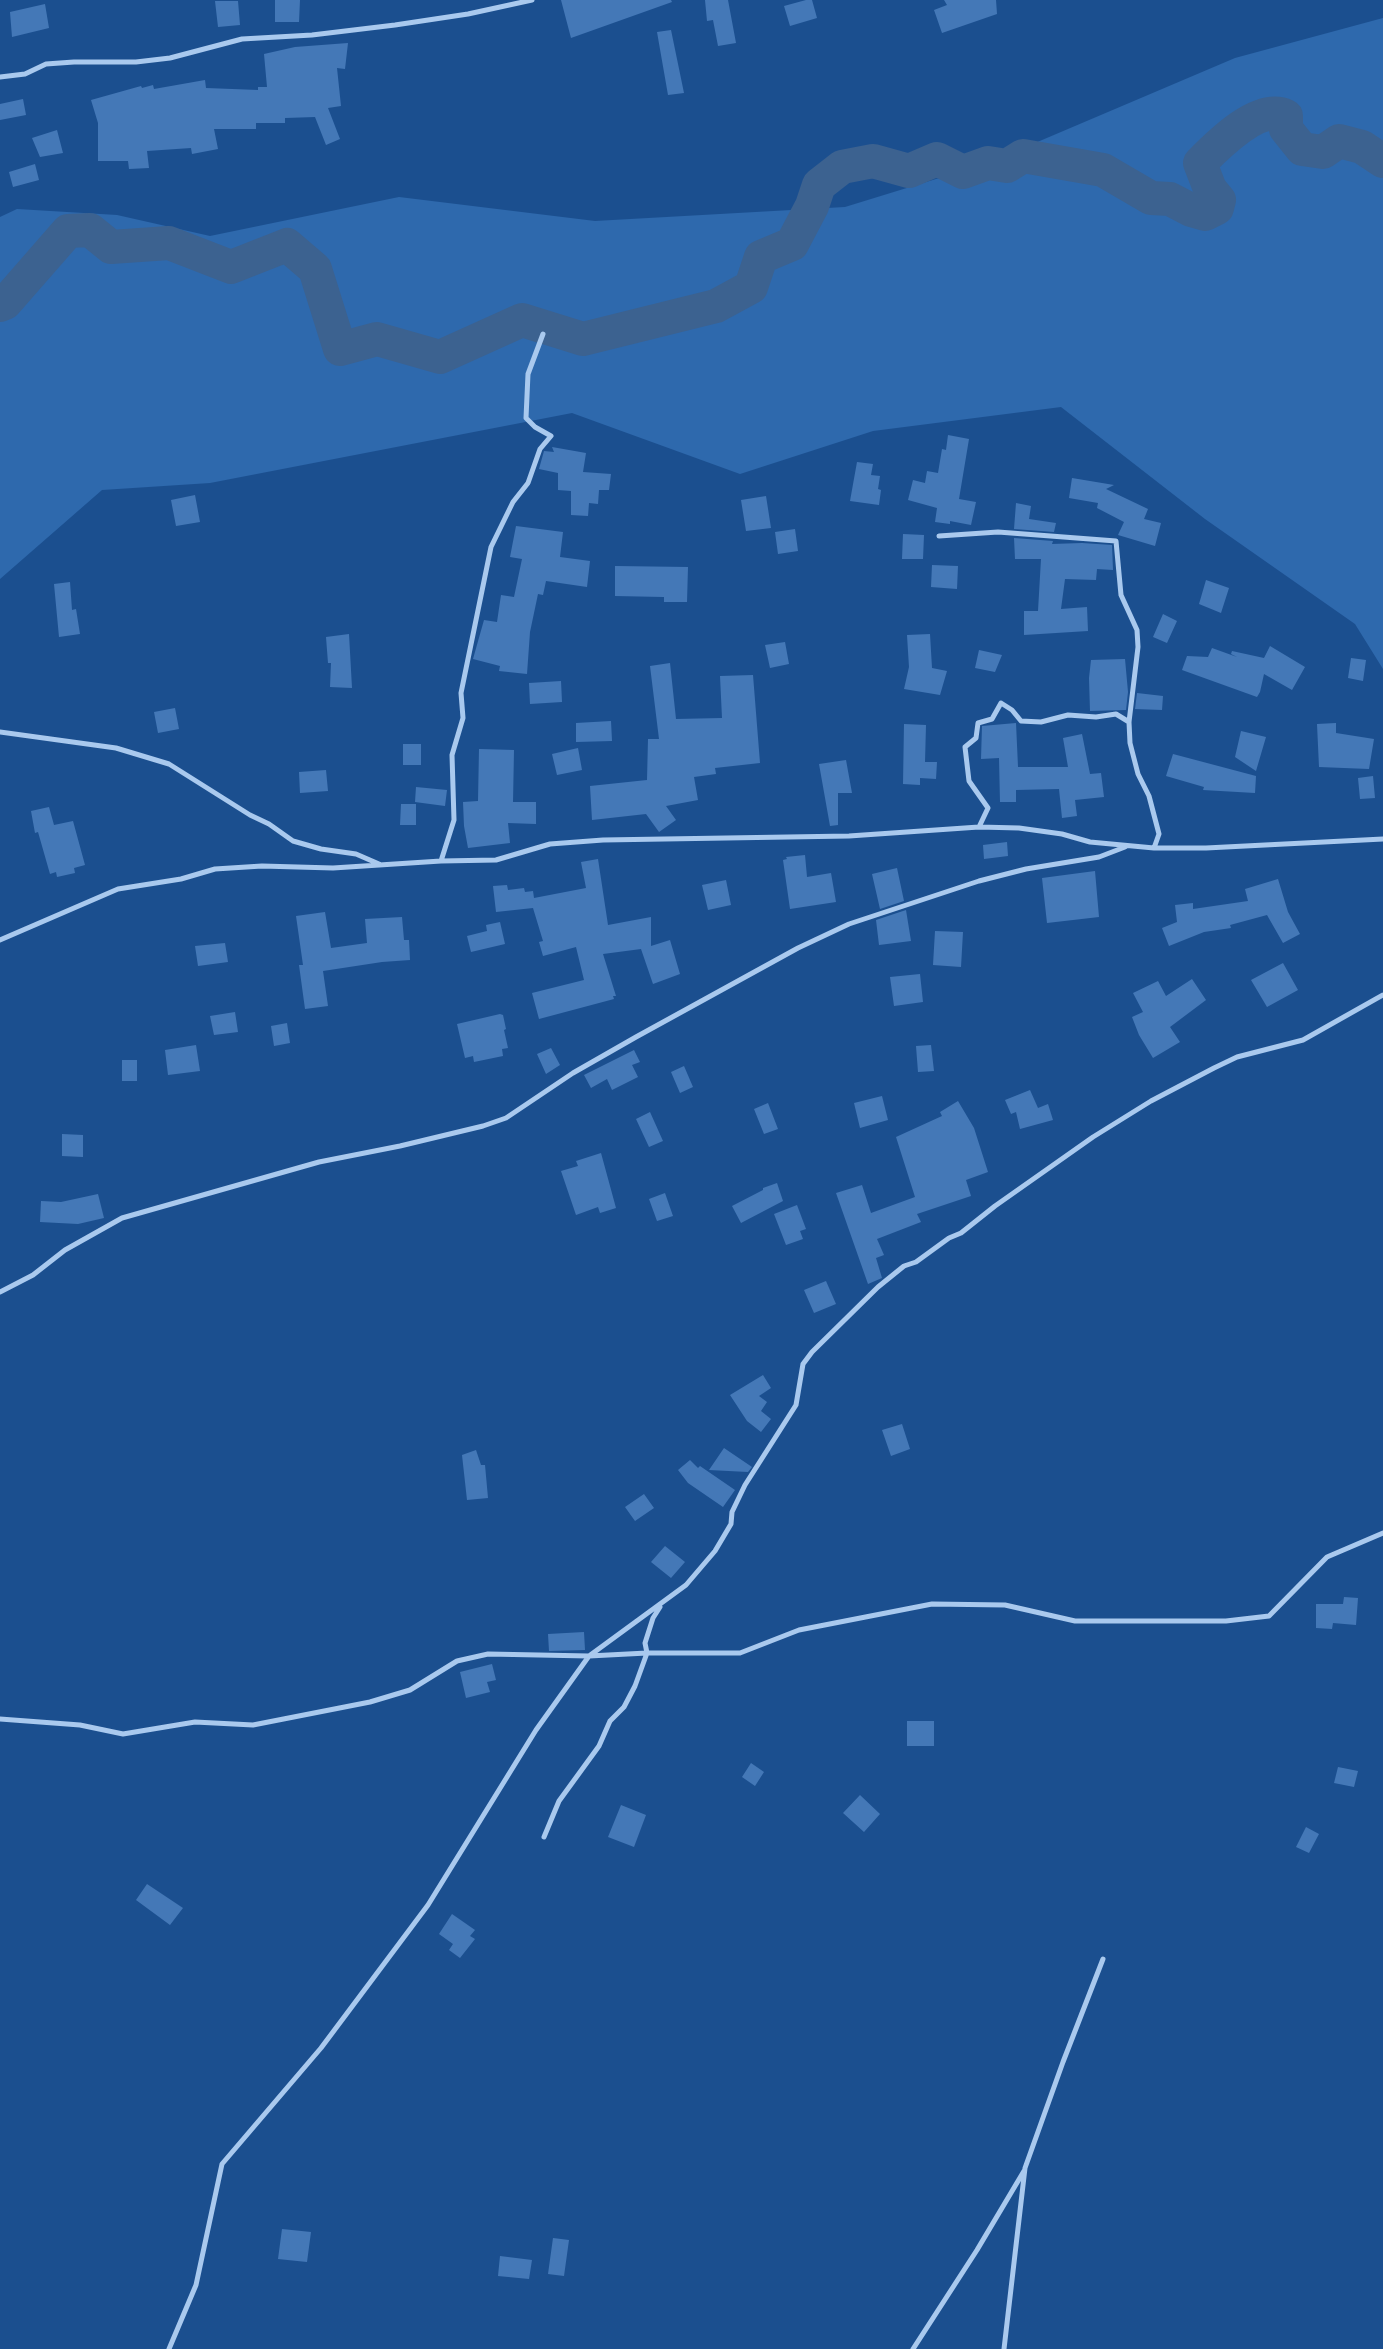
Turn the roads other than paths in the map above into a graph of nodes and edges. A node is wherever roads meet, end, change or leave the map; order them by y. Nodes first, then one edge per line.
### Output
1 (532, 0) edge
2 (0, 77) edge
3 (543, 334) dead end
4 (939, 536) dead end
5 (1129, 722) junction
6 (0, 732) edge
7 (979, 827) junction
8 (1383, 839) edge
9 (1125, 846) junction
10 (1154, 848) junction
11 (441, 860) junction
12 (379, 865) junction
13 (0, 940) edge
14 (1383, 995) edge
15 (0, 1292) edge
16 (1383, 1533) edge
17 (662, 1605) junction
18 (648, 1653) junction
19 (589, 1656) junction
20 (0, 1719) edge
21 (544, 1837) dead end
22 (1104, 1959) dead end
23 (1025, 2168) junction
24 (170, 2349) edge
25 (913, 2349) edge
26 (1004, 2349) edge

1 - 2 street
3 - 11 street
4 - 5 street
5 - 7 street
5 - 10 street
6 - 12 street
7 - 9 street
7 - 11 street
8 - 10 street
9 - 10 street
9 - 15 street
11 - 12 street
12 - 13 street
14 - 17 street
16 - 18 street
17 - 18 street
17 - 19 street
18 - 19 street
18 - 21 street
19 - 20 street
19 - 24 street
22 - 23 street
23 - 25 street
23 - 26 street

